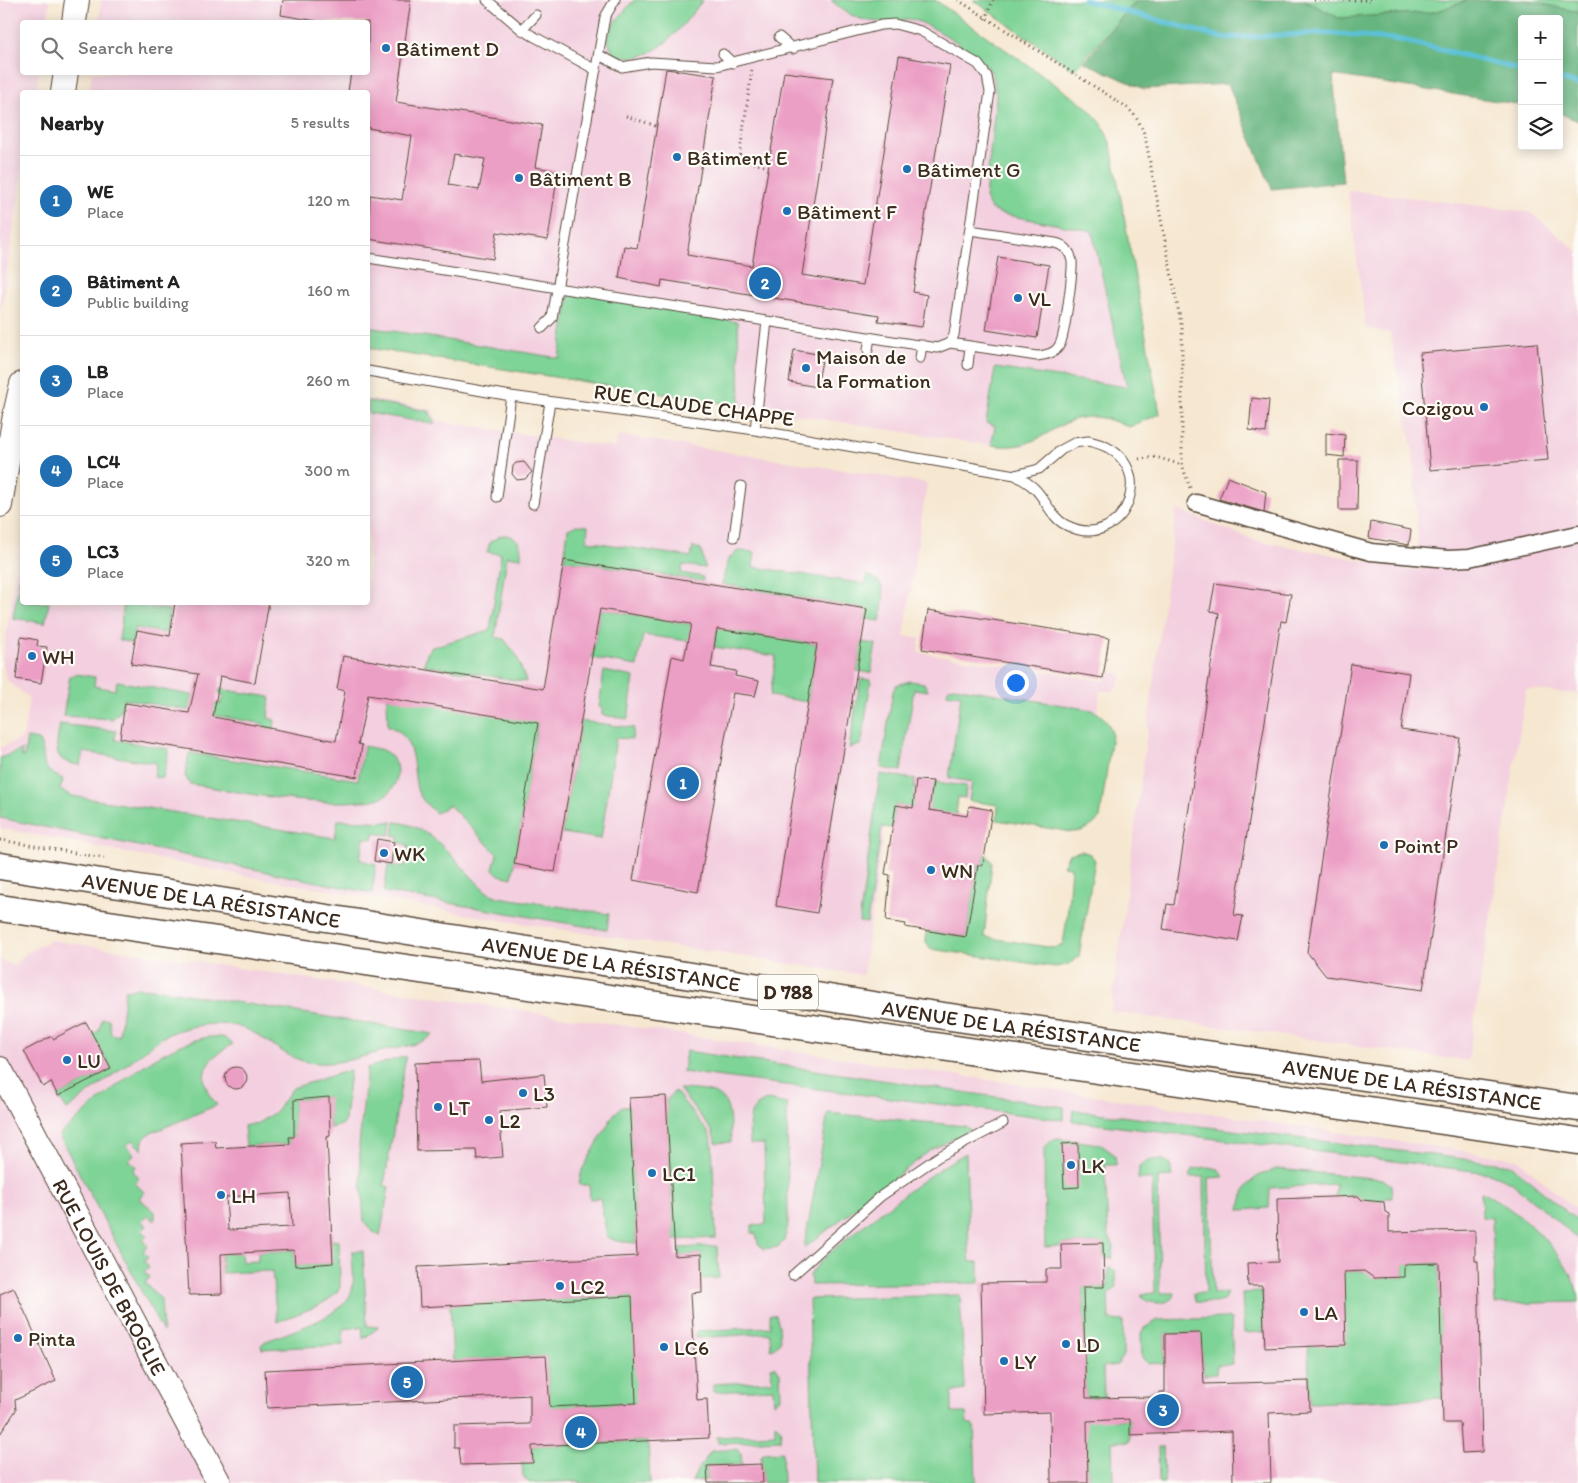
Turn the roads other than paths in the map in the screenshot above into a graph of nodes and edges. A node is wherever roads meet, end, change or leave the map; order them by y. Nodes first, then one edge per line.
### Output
1 (77, 0) edge
2 (487, 0) edge
3 (615, 0) edge
4 (536, 15) dead end
5 (74, 20) edge
6 (830, 29) dead end
7 (522, 30) junction
8 (838, 36) junction
9 (779, 37) dead end
10 (792, 48) junction
11 (723, 54) dead end
12 (599, 55) junction
13 (732, 63) junction
14 (596, 70) junction
15 (66, 75) edge
16 (63, 90) edge
17 (970, 230) junction
18 (370, 258) edge
19 (558, 288) junction
20 (767, 321) junction
21 (542, 328) dead end
22 (870, 337) junction
23 (950, 343) junction
24 (922, 346) junction
25 (970, 346) junction
26 (868, 350) dead end
27 (920, 358) dead end
28 (968, 365) dead end
29 (370, 371) edge
30 (20, 393) edge
31 (511, 396) junction
32 (550, 402) junction
33 (755, 430) junction
34 (1015, 475) junction
35 (741, 486) dead end
36 (497, 497) dead end
37 (1196, 503) road end
38 (533, 504) dead end
39 (0, 505) edge
40 (1578, 534) edge
41 (734, 537) dead end
42 (0, 866) edge
43 (0, 908) edge
44 (0, 1070) edge
45 (1578, 1108) edge
46 (1002, 1123) dead end
47 (1578, 1141) edge
48 (793, 1275) dead end
49 (219, 1483) edge

1 - 5 street
2 - 7 lane
3 - 12 lane
4 - 7 lane
6 - 8 lane
7 - 14 lane
8 - 10 lane
8 - 17 lane
9 - 10 lane
10 - 13 lane
11 - 13 lane
12 - 13 lane
12 - 14 lane
14 - 19 lane
15 - 16 street
17 - 23 lane
17 - 25 lane
18 - 19 lane
19 - 20 lane
19 - 21 lane
20 - 22 lane
20 - 33 lane
22 - 24 lane
22 - 26 lane
23 - 24 lane
23 - 25 lane
24 - 27 lane
25 - 28 lane
29 - 31 lane, RUE CLAUDE CHAPPE
30 - 39 street
31 - 32 lane, RUE CLAUDE CHAPPE
31 - 36 lane
32 - 33 lane, RUE CLAUDE CHAPPE
32 - 38 lane
33 - 34 lane, RUE CLAUDE CHAPPE
34 - 34 lane
35 - 41 lane
37 - 40 street
42 - 45 main road, AVENUE DE LA RÉSISTANCE / D 788
43 - 47 main road, AVENUE DE LA RÉSISTANCE / D 788
44 - 49 street, RUE LOUIS DE BROGLIE
46 - 48 lane

